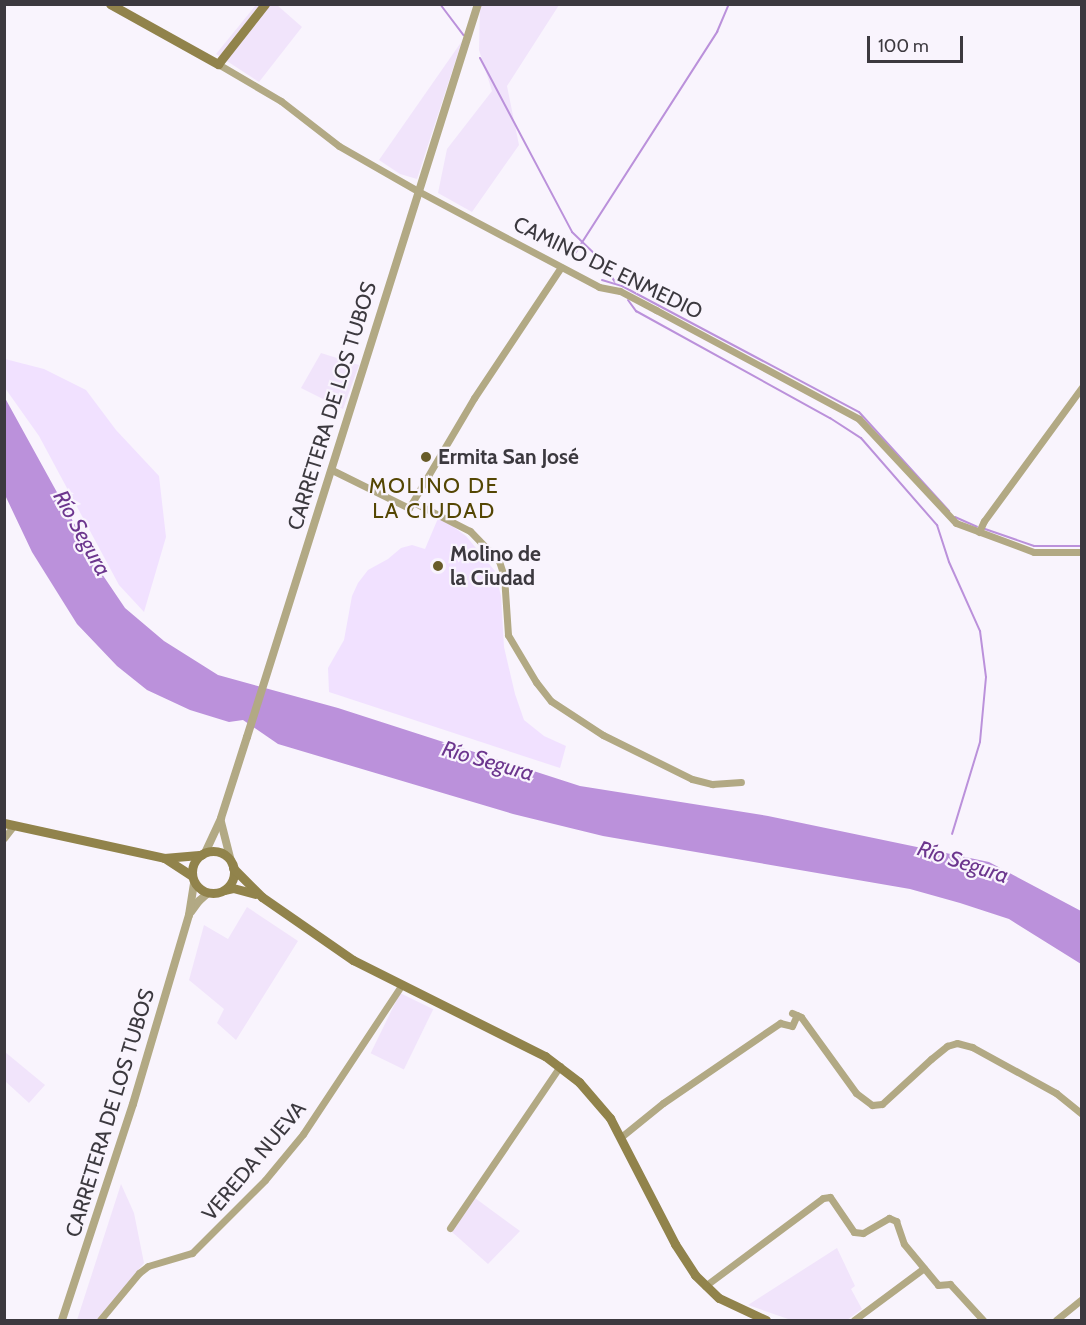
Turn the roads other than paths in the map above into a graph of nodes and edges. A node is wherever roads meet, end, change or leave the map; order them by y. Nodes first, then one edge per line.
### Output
1 (110, 4) edge
2 (266, 4) edge
3 (478, 4) edge
4 (218, 64) junction
5 (418, 191) junction
6 (561, 267) junction
7 (1082, 387) edge
8 (332, 470) junction
9 (413, 502) junction
10 (979, 532) junction
11 (1082, 552) edge
12 (741, 782) dead end
13 (221, 818) junction
14 (9, 824) edge
15 (4, 838) edge
16 (203, 854) junction
17 (164, 858) junction
18 (232, 866) junction
19 (193, 879) junction
20 (222, 891) junction
21 (208, 893) junction
22 (262, 897) junction
23 (189, 915) junction
24 (401, 986) junction
25 (560, 1066) junction
26 (1082, 1114) edge
27 (621, 1137) junction
28 (450, 1228) dead end
29 (924, 1268) junction
30 (705, 1286) junction
31 (1082, 1299) edge
32 (62, 1320) edge
33 (100, 1320) edge
34 (763, 1320) edge
35 (854, 1320) edge
36 (983, 1320) edge
37 (1056, 1320) edge

1 - 4 main road, CAMINO DE ENMEDIO
2 - 4 main road
3 - 5 street, CARRETERA DE LOS TUBOS
4 - 5 street, CAMINO DE ENMEDIO
5 - 6 street, CAMINO DE ENMEDIO
5 - 8 street, CARRETERA DE LOS TUBOS
6 - 9 street
6 - 10 street, CAMINO DE ENMEDIO
7 - 10 street
8 - 9 street
8 - 13 street, CARRETERA DE LOS TUBOS
9 - 12 street
10 - 11 street, CAMINO DE ENMEDIO
13 - 16 street, CARRETERA DE LOS TUBOS
13 - 18 street
14 - 15 street
14 - 17 main road
16 - 17 main road
16 - 18 main road
16 - 19 main road
17 - 19 main road
18 - 20 main road
18 - 22 main road
19 - 21 main road
19 - 23 street, CARRETERA DE LOS TUBOS
20 - 21 main road
20 - 22 main road
21 - 23 street, CARRETERA DE LOS TUBOS
22 - 24 main road
23 - 32 street, CARRETERA DE LOS TUBOS
24 - 25 main road
24 - 33 street, VEREDA NUEVA
25 - 27 main road
25 - 28 street
26 - 27 street
27 - 30 main road
29 - 30 street
29 - 35 street
29 - 36 street
30 - 34 main road
31 - 37 street

